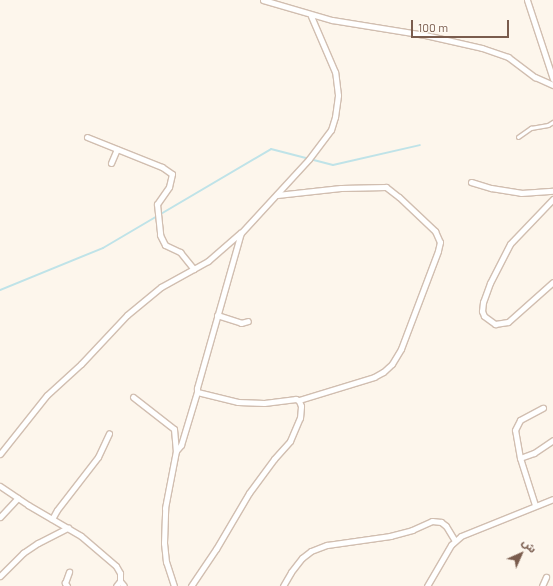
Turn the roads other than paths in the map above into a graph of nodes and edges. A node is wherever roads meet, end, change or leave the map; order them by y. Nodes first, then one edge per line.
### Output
1 (263, 0) edge
2 (527, 0) edge
3 (311, 16) junction
4 (553, 79) edge
5 (553, 85) edge
6 (553, 122) edge
7 (86, 137) dead end
8 (518, 137) dead end
9 (117, 149) junction
10 (110, 163) dead end
11 (472, 182) dead end
12 (553, 191) edge
13 (277, 194) junction
14 (553, 199) edge
15 (241, 233) junction
16 (194, 269) junction
17 (553, 282) edge
18 (217, 315) junction
19 (248, 321) dead end
20 (197, 392) junction
21 (133, 397) dead end
22 (298, 400) junction
23 (543, 408) dead end
24 (108, 433) dead end
25 (553, 440) edge
26 (176, 451) junction
27 (0, 454) edge
28 (520, 458) junction
29 (0, 486) edge
30 (18, 498) junction
31 (553, 499) edge
32 (535, 505) junction
33 (0, 517) edge
34 (52, 519) junction
35 (68, 528) junction
36 (455, 541) junction
37 (69, 572) dead end
38 (0, 576) edge
39 (546, 577) dead end
40 (120, 581) junction
41 (67, 586) edge
42 (116, 586) edge
43 (124, 586) edge
44 (174, 586) edge
45 (191, 586) edge
46 (283, 586) edge
47 (427, 586) edge
48 (542, 586) edge

1 - 3 street
2 - 4 street
3 - 5 street
3 - 13 street
6 - 8 lane
7 - 9 street
9 - 10 street
9 - 16 street
11 - 12 street
13 - 15 street
13 - 22 street
14 - 17 street
15 - 16 street
15 - 18 street
16 - 27 street
18 - 19 street
18 - 20 street
20 - 22 street
20 - 26 street
21 - 26 street
22 - 45 street
23 - 28 street
24 - 34 street
25 - 28 street
26 - 44 street
28 - 32 street
29 - 30 street
30 - 33 street
30 - 34 street
31 - 32 street
32 - 36 street
34 - 35 street
35 - 38 street
35 - 40 street
36 - 46 street
36 - 47 street
37 - 41 street
39 - 48 street
40 - 42 street
40 - 43 street

